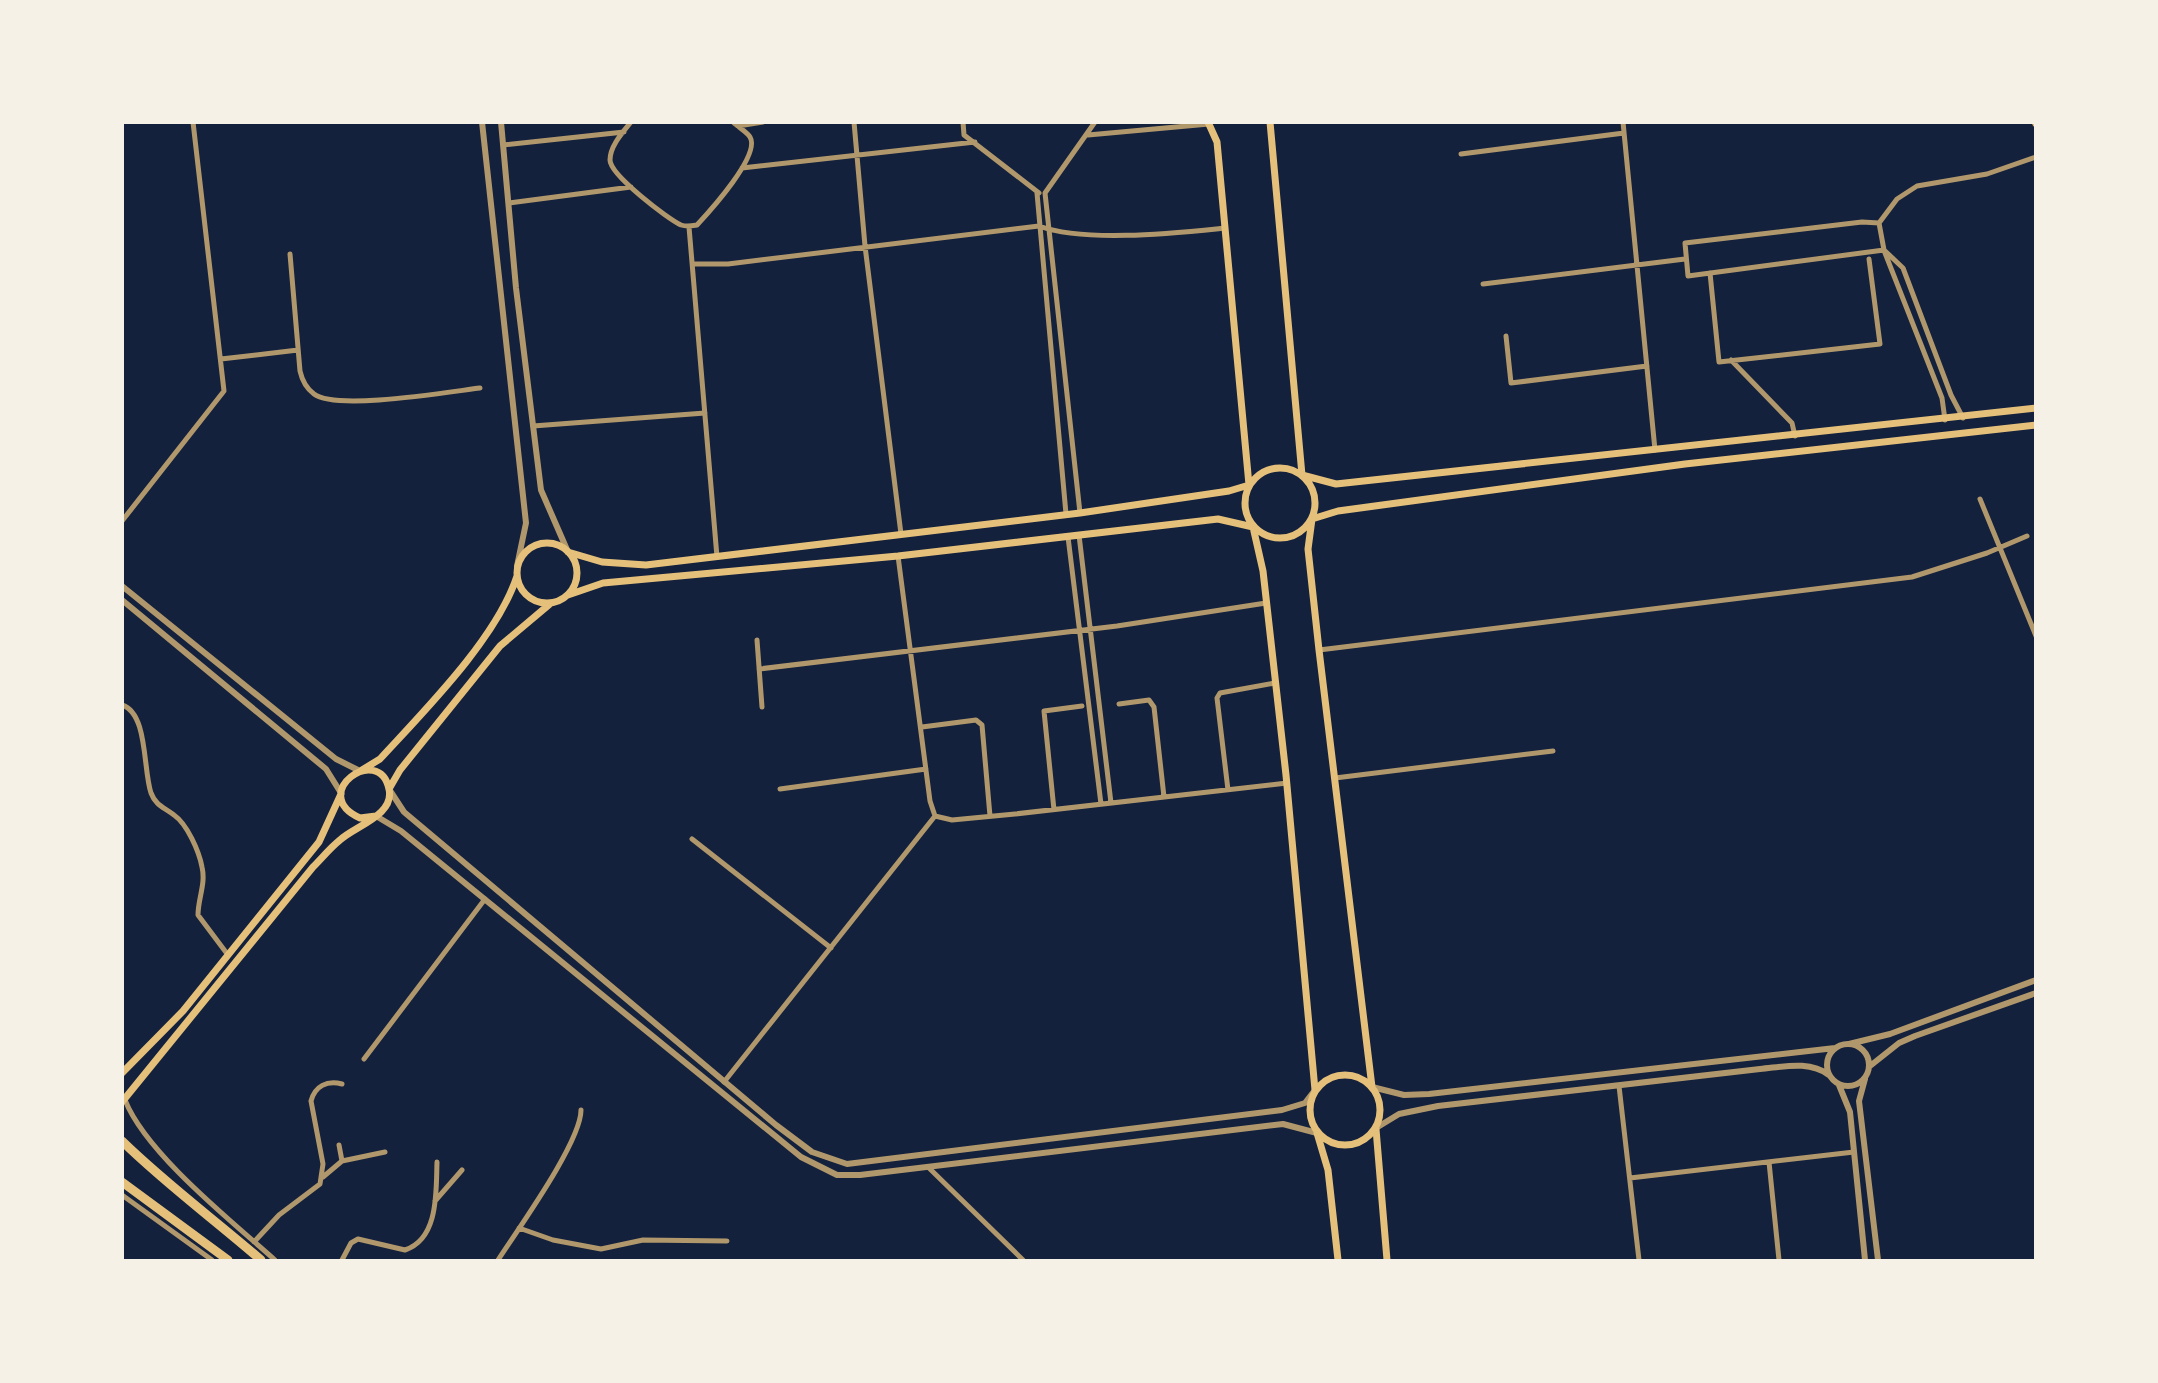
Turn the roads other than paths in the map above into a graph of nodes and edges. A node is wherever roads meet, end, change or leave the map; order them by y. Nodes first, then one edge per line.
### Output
1 (193, 122) edge
2 (482, 122) edge
3 (501, 122) edge
4 (631, 122) edge
5 (763, 122) edge
6 (855, 122) edge
7 (963, 122) edge
8 (1095, 122) edge
9 (1270, 122) edge
10 (1623, 122) edge
11 (1209, 123) edge
12 (735, 124) edge
13 (624, 132) junction
14 (1624, 133) junction
15 (1088, 135) junction
16 (975, 142) junction
17 (503, 145) junction
18 (1461, 154) dead end
19 (858, 157) junction
20 (2035, 157) edge
21 (742, 168) junction
22 (631, 187) junction
23 (1037, 192) junction
24 (1045, 194) junction
25 (509, 203) junction
26 (1879, 223) junction
27 (1039, 226) junction
28 (689, 227) junction
29 (1225, 228) junction
30 (1049, 230) junction
31 (865, 246) junction
32 (1884, 250) junction
33 (290, 254) dead end
34 (1685, 259) junction
35 (1869, 259) dead end
36 (694, 264) junction
37 (1637, 265) junction
38 (1710, 274) junction
39 (1483, 284) dead end
40 (1506, 336) dead end
41 (298, 350) junction
42 (221, 359) junction
43 (1731, 360) junction
44 (1647, 366) junction
45 (480, 388) dead end
46 (2035, 408) edge
47 (705, 413) junction
48 (1963, 418) junction
49 (1945, 420) junction
50 (2035, 425) edge
51 (533, 426) junction
52 (1795, 436) junction
53 (1655, 450) junction
54 (1302, 475) junction
55 (1249, 485) junction
56 (1980, 499) dead end
57 (1080, 513) junction
58 (1066, 514) junction
59 (1312, 519) junction
60 (122, 521) edge
61 (1253, 527) junction
62 (901, 534) junction
63 (1079, 535) junction
64 (2028, 536) dead end
65 (1068, 537) junction
66 (2002, 548) junction
67 (568, 552) junction
68 (898, 556) junction
69 (717, 557) junction
70 (517, 566) junction
71 (517, 576) junction
72 (122, 586) edge
73 (568, 595) junction
74 (122, 600) edge
75 (551, 603) junction
76 (1266, 603) junction
77 (1090, 627) junction
78 (1079, 629) junction
79 (2035, 636) edge
80 (757, 639) dead end
81 (912, 649) junction
82 (1319, 650) junction
83 (759, 669) junction
84 (1275, 683) junction
85 (1119, 704) dead end
86 (122, 705) edge
87 (1082, 706) dead end
88 (762, 708) dead end
89 (922, 727) junction
90 (1553, 751) dead end
91 (926, 769) junction
92 (360, 771) junction
93 (1335, 778) junction
94 (1287, 783) junction
95 (389, 789) junction
96 (780, 789) dead end
97 (1228, 790) junction
98 (341, 793) junction
99 (1164, 797) junction
100 (1111, 803) junction
101 (1101, 804) junction
102 (1054, 810) junction
103 (376, 816) junction
104 (935, 816) junction
105 (990, 816) junction
106 (692, 839) dead end
107 (485, 899) junction
108 (831, 948) junction
109 (228, 955) junction
110 (2035, 980) edge
111 (2035, 993) edge
112 (1849, 1044) junction
113 (1835, 1048) junction
114 (364, 1059) dead end
115 (1870, 1066) junction
116 (122, 1073) edge
117 (1829, 1075) junction
118 (1865, 1079) junction
119 (724, 1082) junction
120 (342, 1084) dead end
121 (1839, 1085) junction
122 (1619, 1086) junction
123 (1372, 1087) junction
124 (1315, 1090) junction
125 (124, 1101) edge
126 (581, 1110) dead end
127 (1376, 1128) junction
128 (1317, 1133) junction
129 (122, 1141) edge
130 (339, 1145) dead end
131 (385, 1152) dead end
132 (1854, 1152) junction
133 (342, 1161) junction
134 (437, 1162) dead end
135 (1769, 1162) junction
136 (928, 1167) junction
137 (462, 1170) dead end
138 (323, 1177) junction
139 (1630, 1178) junction
140 (122, 1182) edge
141 (122, 1195) edge
142 (435, 1201) junction
143 (519, 1228) junction
144 (727, 1241) dead end
145 (254, 1242) junction
146 (212, 1261) edge
147 (228, 1261) edge
148 (261, 1261) edge
149 (275, 1261) edge
150 (342, 1261) edge
151 (499, 1261) edge
152 (1023, 1261) edge
153 (1338, 1261) edge
154 (1387, 1261) edge
155 (1639, 1261) edge
156 (1779, 1261) edge
157 (1865, 1261) edge
158 (1878, 1261) edge

1 - 42 street
2 - 70 street
3 - 17 street
4 - 13 street
5 - 12 street
6 - 19 street
7 - 16 street
8 - 15 street
9 - 54 main road
10 - 14 street
11 - 15 street
11 - 29 main road
12 - 21 street
13 - 17 street
13 - 22 street
14 - 18 street
14 - 37 street
15 - 24 street
16 - 19 street
16 - 23 street
17 - 25 street
19 - 21 street
19 - 31 street
20 - 26 street
21 - 28 street
22 - 25 street
22 - 28 street
23 - 24 street
23 - 27 street
24 - 30 street
25 - 51 street
26 - 32 street
26 - 34 street
27 - 30 street
27 - 31 street
27 - 58 street
28 - 36 street
29 - 30 street
29 - 55 main road
30 - 57 street
31 - 36 street
31 - 62 street
32 - 38 street
32 - 48 street
32 - 49 street
33 - 41 street
34 - 37 street
34 - 38 street
35 - 43 street
36 - 47 street
37 - 39 street
37 - 44 street
38 - 43 street
40 - 44 street
41 - 42 street
41 - 45 street
42 - 60 street
43 - 52 street
44 - 53 street
46 - 48 main road
47 - 51 street
47 - 69 street
48 - 49 main road
49 - 52 main road
50 - 59 main road
51 - 67 street
52 - 53 main road
53 - 54 main road
54 - 55 main road
54 - 59 main road
55 - 57 main road
55 - 61 main road
56 - 66 street
57 - 58 main road
58 - 62 main road
59 - 61 main road
59 - 82 main road
61 - 63 main road
61 - 76 main road
62 - 69 main road
63 - 65 main road
63 - 77 street
64 - 66 street
65 - 68 main road
65 - 78 street
66 - 79 street
66 - 82 street
67 - 69 main road
67 - 70 main road
67 - 73 main road
68 - 73 main road
68 - 81 street
70 - 71 main road
71 - 75 main road
71 - 92 main road
72 - 92 street
73 - 75 main road
74 - 98 street
75 - 95 main road
76 - 77 street
76 - 84 main road
77 - 78 street
77 - 100 street
78 - 81 street
78 - 101 street
80 - 83 street
81 - 83 street
81 - 89 street
82 - 93 main road
83 - 88 street
84 - 94 main road
84 - 97 street
85 - 99 street
86 - 109 street
87 - 102 street
89 - 91 street
89 - 105 street
90 - 93 street
91 - 96 street
91 - 104 street
92 - 95 main road
92 - 98 main road
93 - 123 main road
94 - 97 street
94 - 124 main road
95 - 103 main road
95 - 119 street
97 - 99 street
98 - 103 main road
98 - 109 main road
99 - 100 street
100 - 101 street
101 - 102 street
102 - 105 street
103 - 107 street
103 - 125 main road
104 - 105 street
104 - 108 street
106 - 108 street
107 - 114 street
107 - 136 street
108 - 119 street
109 - 116 main road
110 - 112 street
111 - 115 street
112 - 113 street
112 - 115 street
113 - 117 street
113 - 123 street
115 - 118 street
117 - 121 street
117 - 122 street
118 - 121 street
118 - 158 street
119 - 124 street
120 - 138 street
121 - 132 street
122 - 127 street
122 - 139 street
123 - 124 main road
123 - 127 main road
124 - 128 main road
125 - 145 street
126 - 143 street
127 - 128 main road
127 - 154 main road
128 - 136 street
128 - 153 main road
129 - 148 highway
130 - 133 street
131 - 133 street
132 - 135 street
132 - 157 street
133 - 138 street
134 - 142 street
135 - 139 street
135 - 156 street
136 - 152 street
137 - 142 street
138 - 145 street
139 - 155 street
140 - 147 highway
141 - 146 street
142 - 150 street
143 - 144 street
143 - 151 street
145 - 149 street

